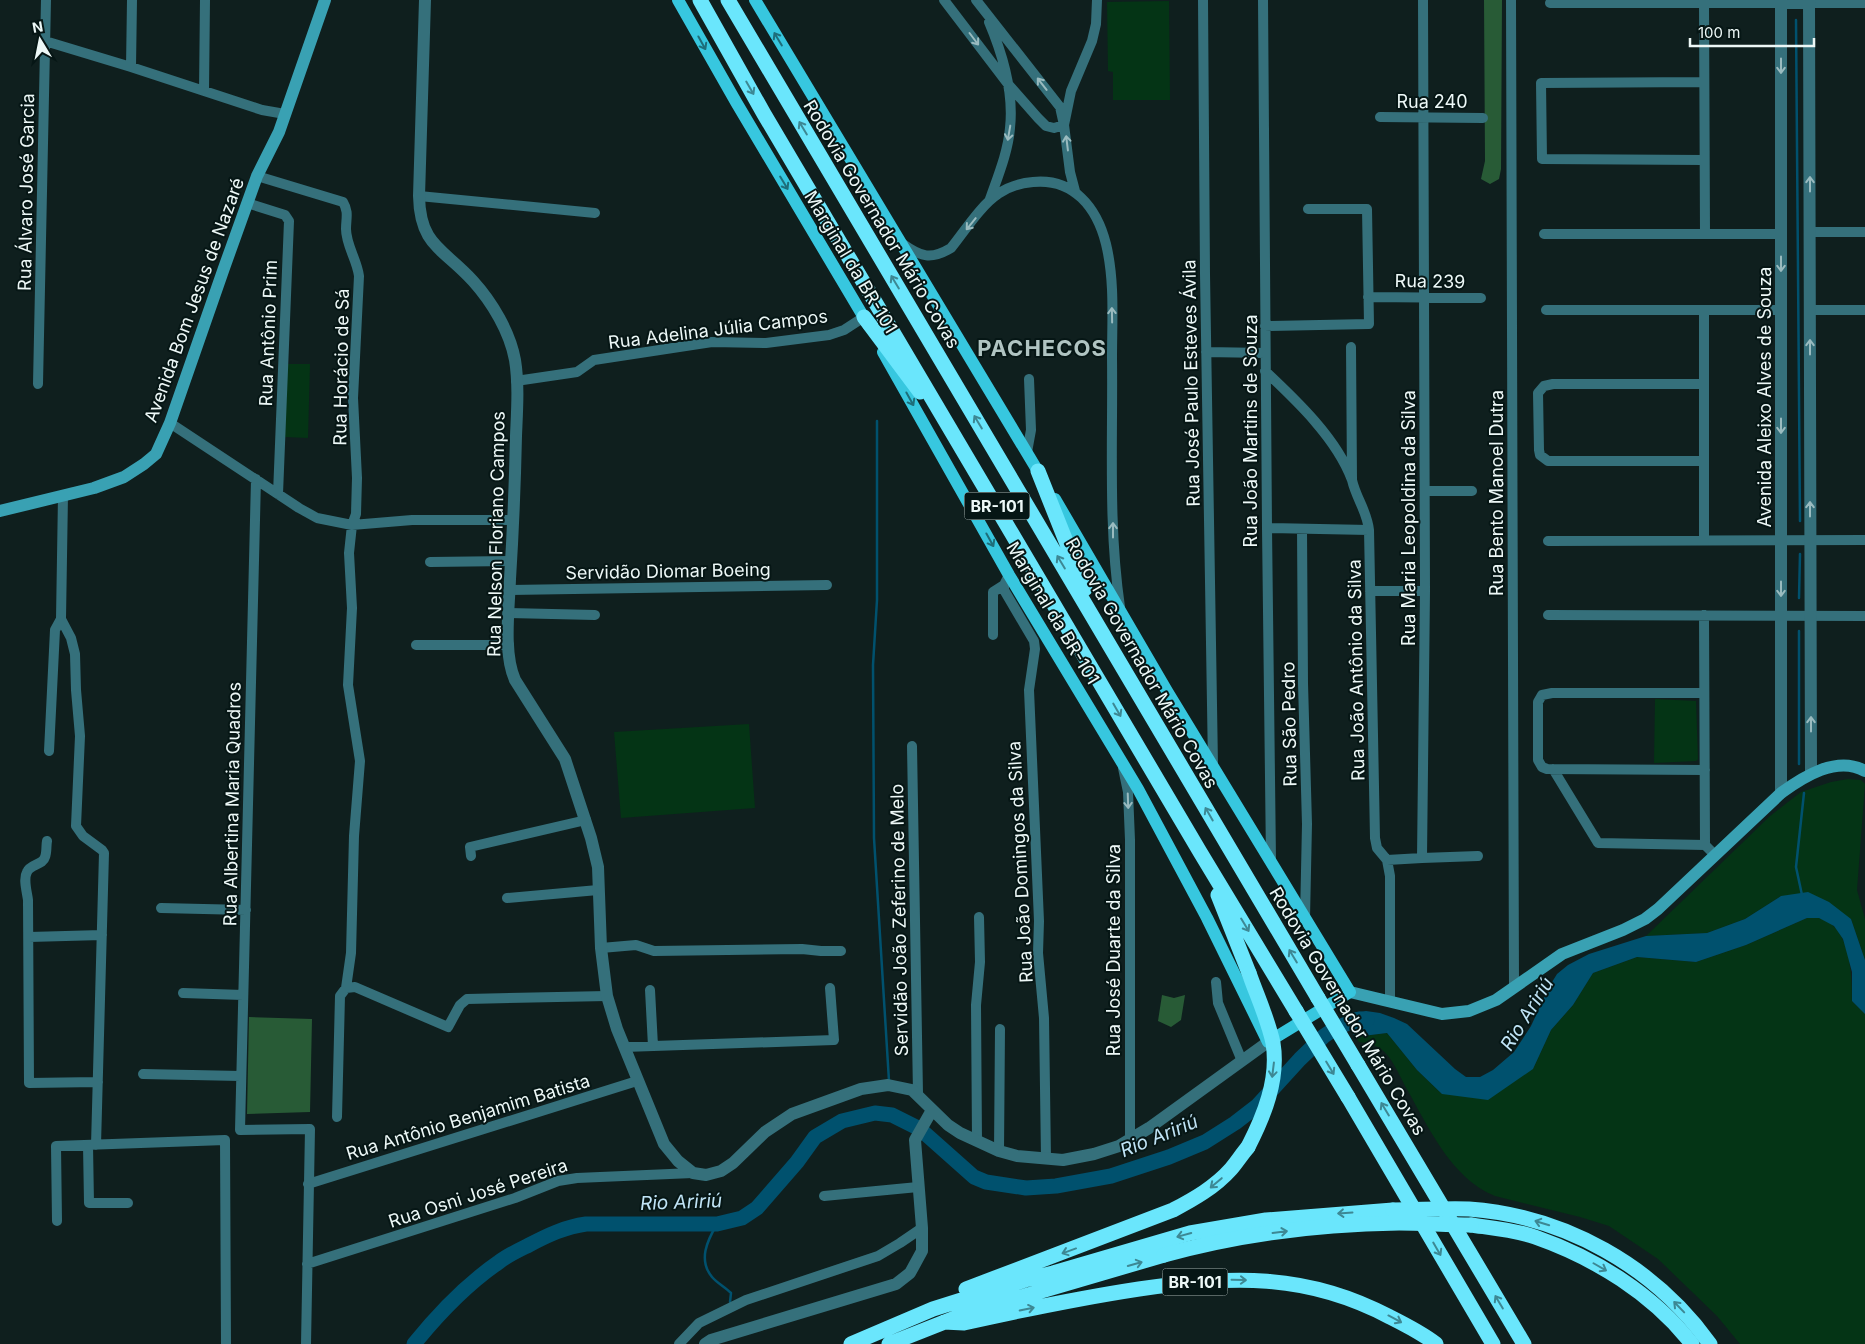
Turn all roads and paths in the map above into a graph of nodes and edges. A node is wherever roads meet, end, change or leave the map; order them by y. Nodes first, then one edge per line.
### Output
1 (46, 0) edge
2 (132, 0) edge
3 (205, 0) edge
4 (325, 0) edge
5 (425, 0) edge
6 (678, 0) edge
7 (700, 0) edge
8 (728, 0) edge
9 (755, 0) edge
10 (944, 0) edge
11 (977, 0) edge
12 (1097, 0) edge
13 (1203, 0) edge
14 (1263, 0) edge
15 (1423, 0) edge
16 (1511, 0) edge
17 (1781, 2) edge
18 (1810, 2) edge
19 (1550, 3) dead end
20 (1704, 3) junction
21 (1865, 3) edge
22 (983, 10) junction
23 (45, 41) junction
24 (1022, 59) junction
25 (1004, 66) junction
26 (131, 67) junction
27 (1704, 82) junction
28 (1008, 84) junction
29 (204, 91) junction
30 (285, 114) junction
31 (1380, 117) dead end
32 (1423, 118) junction
33 (1483, 118) dead end
34 (1064, 126) junction
35 (1704, 160) junction
36 (1070, 172) junction
37 (257, 176) junction
38 (998, 177) junction
39 (1052, 182) junction
40 (1013, 186) junction
41 (1075, 191) junction
42 (419, 196) junction
43 (990, 200) junction
44 (247, 203) junction
45 (1308, 209) dead end
46 (595, 213) dead end
47 (1810, 232) junction
48 (1865, 232) edge
49 (1544, 234) dead end
50 (1704, 234) junction
51 (1781, 234) junction
52 (900, 242) junction
53 (1373, 297) junction
54 (1424, 298) junction
55 (1481, 298) dead end
56 (1546, 310) dead end
57 (1704, 310) junction
58 (1781, 310) junction
59 (1810, 310) junction
60 (1865, 310) edge
61 (864, 317) junction
62 (1265, 326) junction
63 (1351, 347) dead end
64 (1206, 352) junction
65 (1265, 353) junction
66 (1265, 371) junction
67 (1029, 380) dead end
68 (516, 381) junction
69 (38, 384) dead end
70 (1704, 384) junction
71 (170, 423) junction
72 (1027, 452) junction
73 (1704, 461) junction
74 (971, 462) junction
75 (1038, 470) junction
76 (256, 479) junction
77 (1352, 480) junction
78 (1425, 492) junction
79 (1472, 492) dead end
80 (278, 494) junction
81 (63, 495) junction
82 (0, 511) edge
83 (514, 520) junction
84 (352, 526) junction
85 (1266, 528) junction
86 (1302, 528) junction
87 (1369, 530) junction
88 (1548, 540) dead end
89 (1704, 540) junction
90 (1781, 540) junction
91 (1810, 540) junction
92 (1865, 540) edge
93 (511, 561) junction
94 (430, 562) dead end
95 (1007, 580) junction
96 (827, 585) dead end
97 (510, 590) junction
98 (1370, 591) junction
99 (1425, 592) junction
100 (509, 613) junction
101 (1121, 613) junction
102 (595, 615) dead end
103 (1548, 615) dead end
104 (1704, 615) junction
105 (1781, 616) junction
106 (1810, 616) junction
107 (1865, 616) edge
108 (61, 619) junction
109 (1103, 634) junction
110 (993, 635) dead end
111 (416, 645) dead end
112 (508, 645) junction
113 (1704, 693) junction
114 (912, 746) dead end
115 (49, 751) dead end
116 (1122, 762) junction
117 (1213, 766) junction
118 (1553, 769) junction
119 (1704, 770) junction
120 (1865, 771) edge
121 (1811, 773) junction
122 (1781, 793) junction
123 (586, 820) junction
124 (46, 841) dead end
125 (1705, 845) junction
126 (1200, 852) junction
127 (471, 856) dead end
128 (1478, 856) dead end
129 (1715, 856) junction
130 (1422, 858) junction
131 (1387, 860) junction
132 (1271, 862) junction
133 (598, 890) junction
134 (507, 898) dead end
135 (161, 908) dead end
136 (246, 910) junction
137 (979, 916) dead end
138 (1305, 918) junction
139 (102, 935) junction
140 (29, 937) junction
141 (600, 948) junction
142 (840, 951) dead end
143 (1216, 982) dead end
144 (1514, 987) junction
145 (346, 988) junction
146 (830, 988) dead end
147 (650, 990) dead end
148 (1350, 992) junction
149 (183, 993) dead end
150 (244, 994) junction
151 (607, 996) junction
152 (1390, 1002) junction
153 (1000, 1029) dead end
154 (1268, 1042) junction
155 (653, 1046) junction
156 (624, 1047) junction
157 (1242, 1062) junction
158 (143, 1074) dead end
159 (242, 1076) junction
160 (637, 1081) junction
161 (98, 1082) junction
162 (918, 1094) junction
163 (929, 1114) junction
164 (337, 1118) dead end
165 (1130, 1140) junction
166 (978, 1141) junction
167 (92, 1145) junction
168 (999, 1151) junction
169 (1046, 1159) junction
170 (693, 1173) junction
171 (308, 1184) junction
172 (918, 1187) junction
173 (824, 1196) dead end
174 (128, 1203) dead end
175 (57, 1221) dead end
176 (922, 1228) junction
177 (1163, 1248) junction
178 (307, 1264) junction
179 (944, 1322) junction
180 (226, 1344) edge
181 (306, 1344) edge
182 (679, 1344) edge
183 (706, 1344) edge
184 (851, 1344) edge
185 (889, 1344) edge
186 (1436, 1344) edge
187 (1493, 1344) edge
188 (1524, 1344) edge
189 (1692, 1344) edge
190 (1710, 1344) edge

1 - 23 street, Rua Álvaro José Garcia
2 - 26 street
3 - 29 street
4 - 30 main road, Avenida Bom Jesus de Nazaré
5 - 42 street, Rua Nelson Floriano Campos
6 -> 61 main road, Marginal da BR-101
7 -> 74 highway, BR-101
109 -> 8 highway, Rodovia Governador Mário Covas / BR-101
52 -> 9 main road
10 -> 28 street
11 - 22 street
12 - 34 street
13 - 64 street, Rua José Paulo Esteves Ávila
14 - 62 street, Rua João Martins de Souza
15 - 32 street, Rua Maria Leopoldina da Silva
16 - 144 street, Rua Bento Manoel Dutra
17 - 18 street
17 - 20 street
17 -> 51 street, Avenida Aleixo Alves de Souza
18 - 21 street
47 -> 18 street
19 - 20 street
20 - 27 street
22 - 24 street
22 - 25 street
23 - 26 street
23 - 69 street, Rua Álvaro José Garcia
24 - 25 street
34 -> 24 street
25 - 28 street
26 - 29 street
27 - 35 street
27 - 35 street
28 - 34 street
28 -> 38 street
29 - 30 street
30 - 37 main road, Avenida Bom Jesus de Nazaré
31 - 32 street, Rua 240
32 - 33 street, Rua 240
32 - 54 street, Rua Maria Leopoldina da Silva
36 -> 34 street
35 - 50 street
36 - 39 street
36 - 41 street
37 - 44 main road, Avenida Bom Jesus de Nazaré
37 - 84 street, Rua Horácio de Sá
38 - 40 street
38 - 43 street
39 - 40 street
39 - 41 street
40 - 43 street
101 -> 41 street
42 - 46 street
42 - 68 street, Rua Nelson Floriano Campos
43 -> 52 street
44 - 71 main road, Avenida Bom Jesus de Nazaré
44 - 80 street, Rua Antônio Prim
45 - 53 street
47 - 48 street
47 - 59 street
49 - 50 street
50 - 51 street
51 -> 58 street, Avenida Aleixo Alves de Souza
52 - 72 main road
53 - 54 street, Rua 239
53 - 62 street
54 - 55 street, Rua 239
54 - 78 street, Rua Maria Leopoldina da Silva
56 - 57 street
57 - 58 street
57 - 70 street
58 -> 90 street, Avenida Aleixo Alves de Souza
59 - 60 street
91 -> 59 street
61 - 68 street, Rua Adelina Júlia Campos
61 - 74 highway
61 -> 95 main road, Marginal da BR-101
62 - 65 street, Rua João Martins de Souza
63 - 77 street
64 - 65 street
64 - 117 street, Rua José Paulo Esteves Ávila
65 - 66 street, Rua João Martins de Souza
66 - 77 street, Rua João Antônio da Silva
66 - 85 street, Rua João Martins de Souza
67 - 72 street
68 - 83 street, Rua Nelson Floriano Campos
70 - 73 street
70 - 73 street
71 - 76 street
71 - 81 main road, Avenida Bom Jesus de Nazaré
72 - 75 main road
73 - 89 street
74 -> 126 highway, BR-101
75 - 101 main road
75 - 109 highway
76 - 80 street
76 - 136 street, Rua Albertina Maria Quadros
77 - 87 street, Rua João Antônio da Silva
78 - 79 street
78 - 99 street, Rua Maria Leopoldina da Silva
80 - 84 street
81 - 82 main road, Avenida Bom Jesus de Nazaré
81 - 108 street
83 - 84 street
83 - 93 street, Rua Nelson Floriano Campos
84 - 145 street, Rua Horácio de Sá
85 - 86 street
85 - 132 street, Rua João Martins de Souza
86 - 87 street
86 - 138 street, Rua São Pedro
87 - 98 street, Rua João Antônio da Silva
88 - 89 street
89 - 90 street
90 - 91 street
90 -> 105 street, Avenida Aleixo Alves de Souza
91 - 92 street
91 - 106 street
93 - 94 street
93 - 97 street, Rua Nelson Floriano Campos
95 - 110 street
95 - 116 main road, Marginal da BR-101
95 - 169 street, Rua João Domingos da Silva
96 - 97 street, Servidão Diomar Boeing
97 - 100 street, Rua Nelson Floriano Campos
98 - 99 street
98 - 131 street, Rua João Antônio da Silva
99 - 130 street, Rua Maria Leopoldina da Silva
100 - 102 street
100 - 112 street, Rua Nelson Floriano Campos
101 - 117 main road
103 - 104 street
104 - 105 street
104 - 113 street
105 - 106 street
105 - 122 street, Avenida Aleixo Alves de Souza
106 - 107 street
121 -> 106 street
108 - 115 street
108 - 139 street
188 -> 109 highway, Rodovia Governador Mário Covas / BR-101, bridge
111 - 112 street
112 - 123 street, Rua Nelson Floriano Campos
113 - 118 street
113 - 119 street
114 - 162 street, Servidão João Zeferino de Melo
116 - 154 main road, Marginal da BR-101
116 -> 165 street, Rua José Duarte da Silva
117 - 132 main road
118 - 119 street
118 - 125 street
119 - 125 street
120 - 121 main road
121 - 122 main road
122 - 129 main road
123 - 127 street
123 - 133 street, Rua Nelson Floriano Campos
124 - 140 street
125 - 129 street
126 -> 184 highway, BR-101, bridge
126 -> 187 highway, BR-101, bridge
128 - 130 street
129 - 144 main road
130 - 131 street
131 - 152 street
132 - 138 main road
133 - 134 street
133 - 141 street, Rua Nelson Floriano Campos
135 - 136 street
136 - 150 street, Rua Albertina Maria Quadros
137 - 166 street
138 - 148 main road
139 - 140 street
139 - 161 street
140 - 161 street
141 - 142 street
141 - 151 street, Rua Nelson Floriano Campos
143 - 157 street
144 - 152 main road
145 - 151 street
145 - 164 street, Rua Horácio de Sá
146 - 155 street
147 - 155 street
148 - 152 main road
148 - 154 main road
149 - 150 street
150 - 159 street, Rua Albertina Maria Quadros
151 - 156 street, Rua Nelson Floriano Campos
153 - 168 street
154 - 157 street
155 - 156 street
156 - 160 street, Rua Nelson Floriano Campos
157 - 165 street
158 - 159 street
159 - 171 street, Rua Albertina Maria Quadros
160 - 170 street, Rua Nelson Floriano Campos
160 - 171 street, Rua Antônio Benjamim Batista
161 - 167 street
162 - 163 street
162 - 170 street
163 - 166 street
163 - 172 street
165 - 169 street
166 - 168 street
167 - 174 street
167 - 175 street
167 - 180 street
168 - 169 street
170 - 178 street, Rua Osni José Pereira
171 - 178 street
172 - 173 street
172 - 176 street
176 - 182 street
176 - 183 street
179 -> 177 highway, BR-101
177 - 184 highway, BR-101
177 -> 189 highway, BR-101, bridge
190 -> 177 highway, BR-101, bridge
178 - 181 street
179 - 185 highway, BR-101
179 -> 186 highway, BR-101

